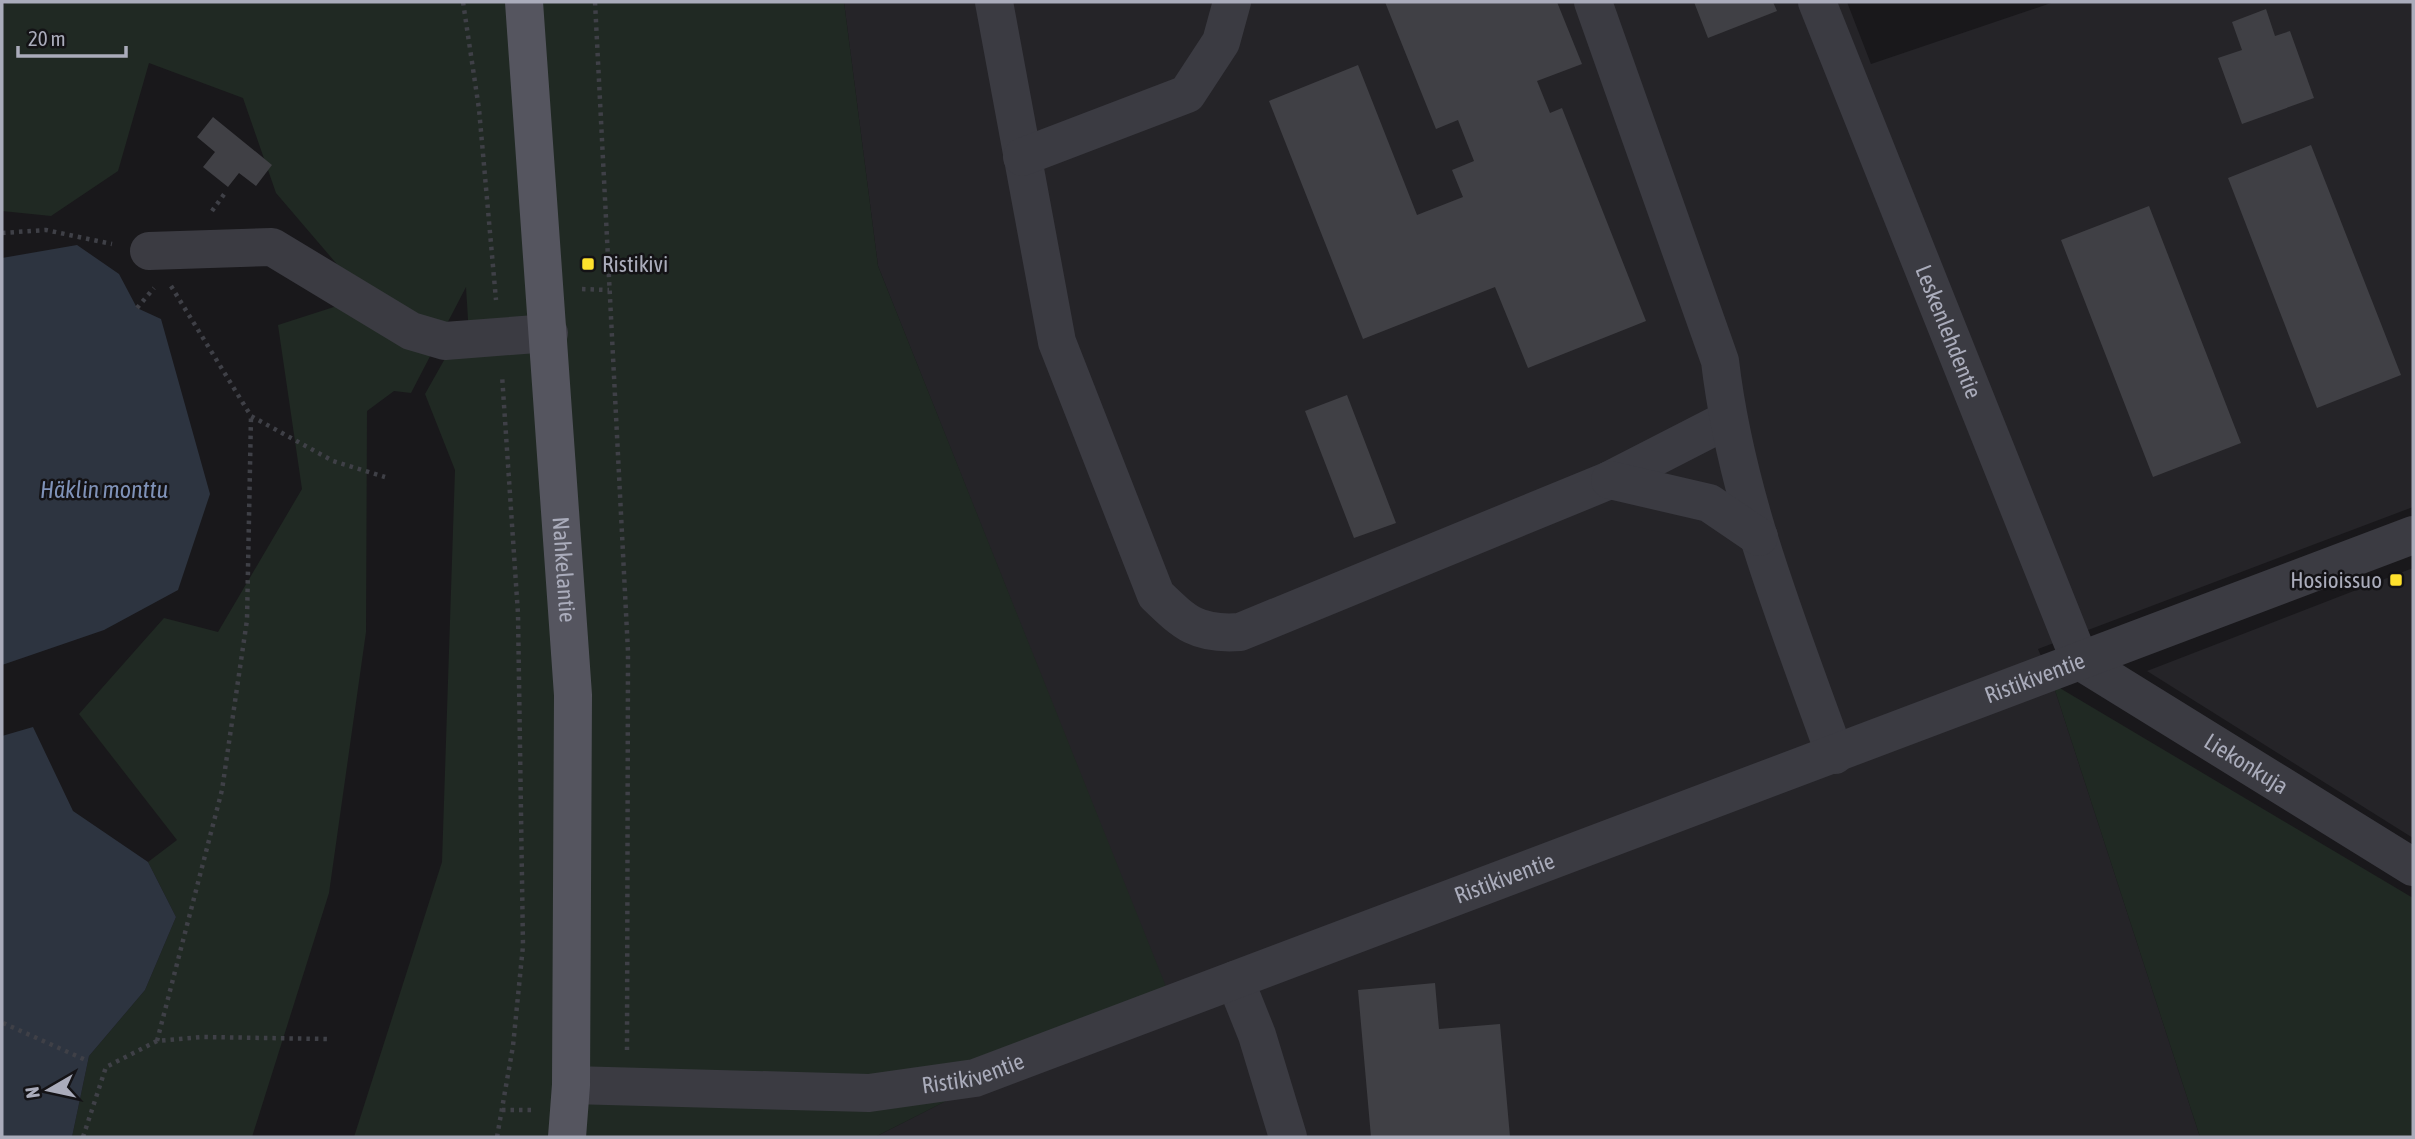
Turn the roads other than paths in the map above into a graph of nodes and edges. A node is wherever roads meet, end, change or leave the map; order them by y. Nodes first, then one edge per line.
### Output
1 (524, 2) edge
2 (994, 2) edge
3 (1232, 2) edge
4 (1593, 2) edge
5 (1816, 2) edge
6 (1023, 157) junction
7 (149, 251) road end
8 (549, 333) junction
9 (1727, 420) junction
10 (1610, 481) junction
11 (2413, 536) edge
12 (1759, 537) junction
13 (2080, 661) junction
14 (1835, 755) junction
15 (2413, 867) edge
16 (1235, 980) junction
17 (571, 1085) junction
18 (567, 1137) edge
19 (1288, 1137) edge

1 - 8 main road, Nahkelantie
2 - 6 street
3 - 6 street
4 - 9 street
5 - 13 street, Leskenlehdentie
6 - 10 street
7 - 8 street
8 - 17 main road, Nahkelantie
9 - 10 street
9 - 12 street
10 - 12 street
11 - 13 street, Ristikiventie
12 - 14 street
13 - 14 street, Ristikiventie
13 - 15 street, Liekonkuja
14 - 16 street, Ristikiventie
16 - 17 street, Ristikiventie
16 - 19 street
17 - 18 main road, Nahkelantie

